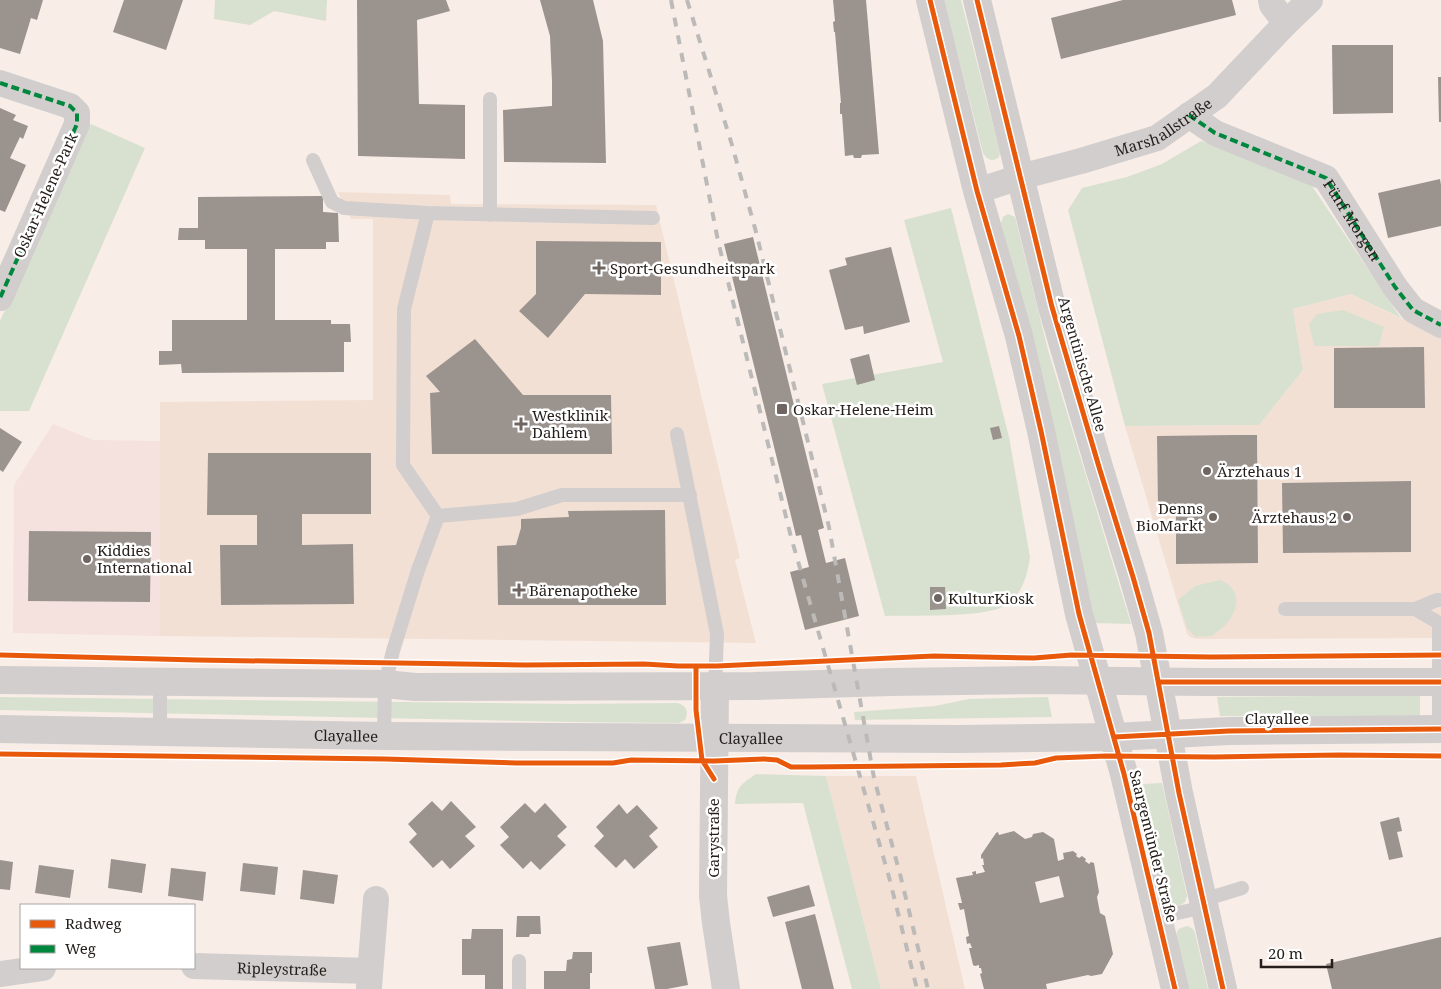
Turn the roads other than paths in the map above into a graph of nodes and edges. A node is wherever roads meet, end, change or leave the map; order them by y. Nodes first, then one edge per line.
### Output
1 (930, 0) edge
2 (977, 0) edge
3 (1271, 0) edge
4 (1310, 0) edge
5 (1286, 23) junction
6 (0, 83) edge
7 (490, 99) dead end
8 (1189, 115) junction
9 (313, 160) dead end
10 (1020, 177) junction
11 (977, 191) junction
12 (428, 214) junction
13 (490, 215) junction
14 (653, 218) dead end
15 (0, 298) edge
16 (1441, 325) edge
17 (677, 434) dead end
18 (690, 495) junction
19 (438, 516) junction
20 (1441, 600) edge
21 (1285, 609) dead end
22 (1415, 609) junction
23 (1440, 622) edge
24 (0, 680) edge
25 (1098, 680) junction
26 (160, 682) junction
27 (1159, 682) junction
28 (1440, 682) edge
29 (385, 684) junction
30 (715, 686) junction
31 (0, 729) edge
32 (1440, 729) edge
33 (160, 732) junction
34 (1168, 734) junction
35 (384, 736) junction
36 (1114, 737) junction
37 (714, 739) junction
38 (1242, 888) dead end
39 (376, 898) dead end
40 (1204, 903) junction
41 (1159, 917) junction
42 (519, 961) dead end
43 (195, 966) edge
44 (36, 969) edge
45 (1, 974) edge
46 (369, 980) edge
47 (519, 989) edge
48 (726, 989) edge
49 (1175, 989) edge
50 (1224, 989) edge

1 - 11 main road
2 - 10 main road, Argentinische Allee
3 - 5 street
4 - 5 street, Marshallstraße
5 - 8 street, Marshallstraße
6 - 15 street, Oskar-Helene-Park
7 - 13 lane
8 - 10 street, Marshallstraße
8 - 16 street, Fünf Morgen
9 - 12 lane
10 - 11 street, Marshallstraße
10 - 27 main road, Argentinische Allee
11 - 25 main road
12 - 13 lane
12 - 19 lane
13 - 14 lane
17 - 18 lane
18 - 19 lane
18 - 30 lane
19 - 29 lane
20 - 22 lane
21 - 22 lane
22 - 23 lane
23 - 28 lane
24 - 26 main road
25 - 27 main road
25 - 30 main road
25 - 36 main road, Saargemünder Straße
26 - 29 main road
26 - 33 lane
27 - 28 main road
27 - 34 main road, Argentinische Allee
28 - 32 lane
29 - 30 main road
29 - 35 lane
30 - 37 main road, Garystraße
31 - 33 main road, Clayallee
32 - 34 main road, Clayallee
33 - 35 main road, Clayallee
34 - 36 main road, Clayallee
34 - 40 main road
35 - 37 main road, Clayallee
36 - 37 main road, Clayallee
36 - 41 main road, Saargemünder Straße
37 - 48 main road, Garystraße
38 - 40 lane
39 - 46 street, Ripleystraße
40 - 41 lane
40 - 50 main road
41 - 49 main road, Saargemünder Straße
42 - 47 lane
43 - 46 street, Ripleystraße
44 - 45 street

